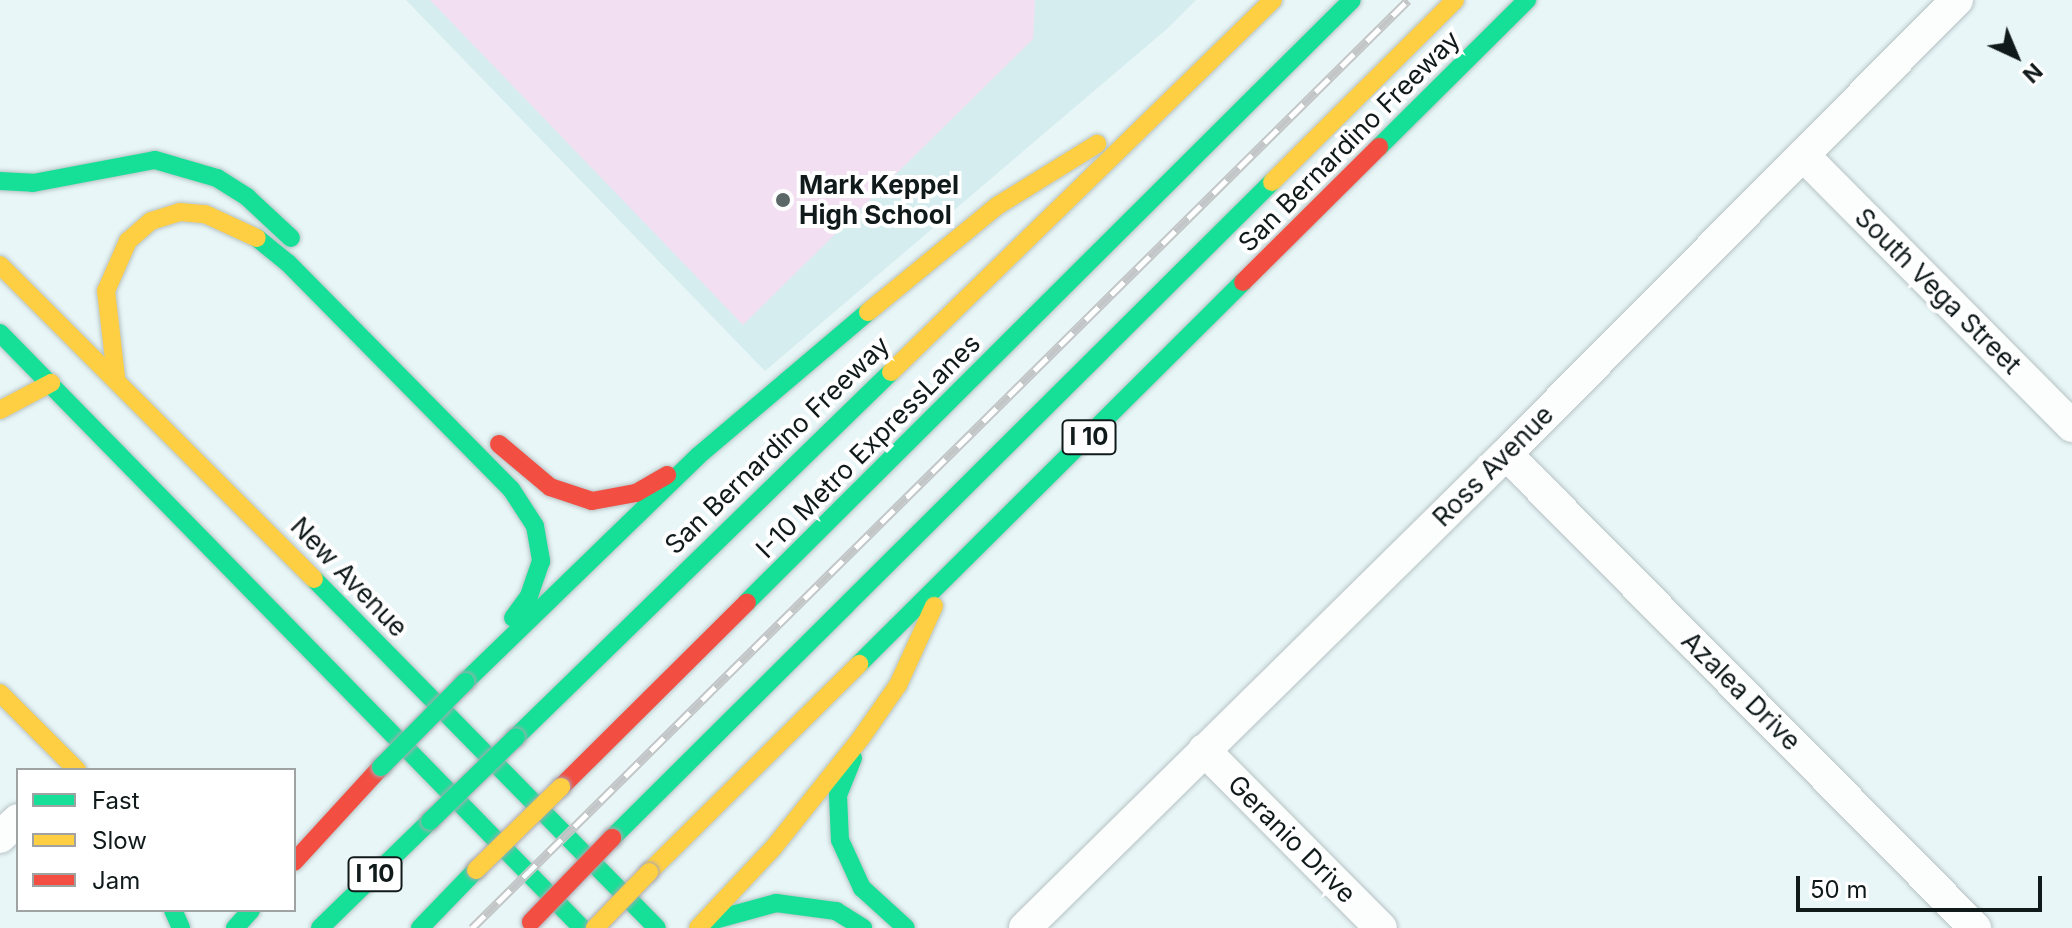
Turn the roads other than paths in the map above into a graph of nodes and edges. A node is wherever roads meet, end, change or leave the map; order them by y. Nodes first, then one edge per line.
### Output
1 (1273, 0) edge
2 (1352, 0) edge
3 (1455, 0) edge
4 (1527, 0) edge
5 (1957, 0) edge
6 (1170, 99) junction
7 (1803, 155) junction
8 (0, 181) edge
9 (300, 247) dead end
10 (0, 265) edge
11 (0, 333) edge
12 (116, 377) junction
13 (51, 383) junction
14 (0, 410) edge
15 (2072, 426) edge
16 (490, 435) dead end
17 (1506, 454) junction
18 (698, 456) junction
19 (947, 579) junction
20 (465, 682) junction
21 (0, 693) edge
22 (861, 738) junction
23 (1204, 750) junction
24 (75, 768) edge
25 (357, 792) junction
26 (16, 822) edge
27 (0, 837) edge
28 (296, 840) edge
29 (296, 860) edge
30 (249, 912) edge
31 (528, 925) edge
32 (700, 926) edge
33 (235, 928) edge
34 (320, 928) edge
35 (420, 928) edge
36 (582, 928) edge
37 (595, 928) edge
38 (657, 928) edge
39 (863, 928) edge
40 (906, 928) edge
41 (1025, 928) edge
42 (1381, 928) edge
43 (1975, 928) edge

1 - 6 main road, San Bernardino Freeway / I 10
2 - 35 main road, I-10 Metro ExpressLanes, bridge
3 - 31 main road, bridge
4 - 19 main road, San Bernardino Freeway / I 10
5 - 7 street, Ross Avenue
6 - 18 main road
6 - 34 main road, San Bernardino Freeway / I 10, bridge
7 - 15 street, South Vega Street
7 - 17 street, Ross Avenue
8 - 9 main road
10 - 12 main road, New Avenue
11 - 13 main road
12 - 20 main road
12 - 38 main road, New Avenue
13 - 14 main road
13 - 36 main road
16 - 18 main road
17 - 23 street, Ross Avenue
17 - 43 street, Azalea Drive
18 - 20 main road
19 - 22 main road
19 - 37 main road, San Bernardino Freeway / I 10, bridge
20 - 25 main road, bridge
21 - 24 main road
22 - 32 main road
22 - 40 main road
23 - 41 street, Ross Avenue
23 - 42 street, Geranio Drive
25 - 28 main road
25 - 29 main road
26 - 27 street
30 - 33 main road
32 - 39 main road

